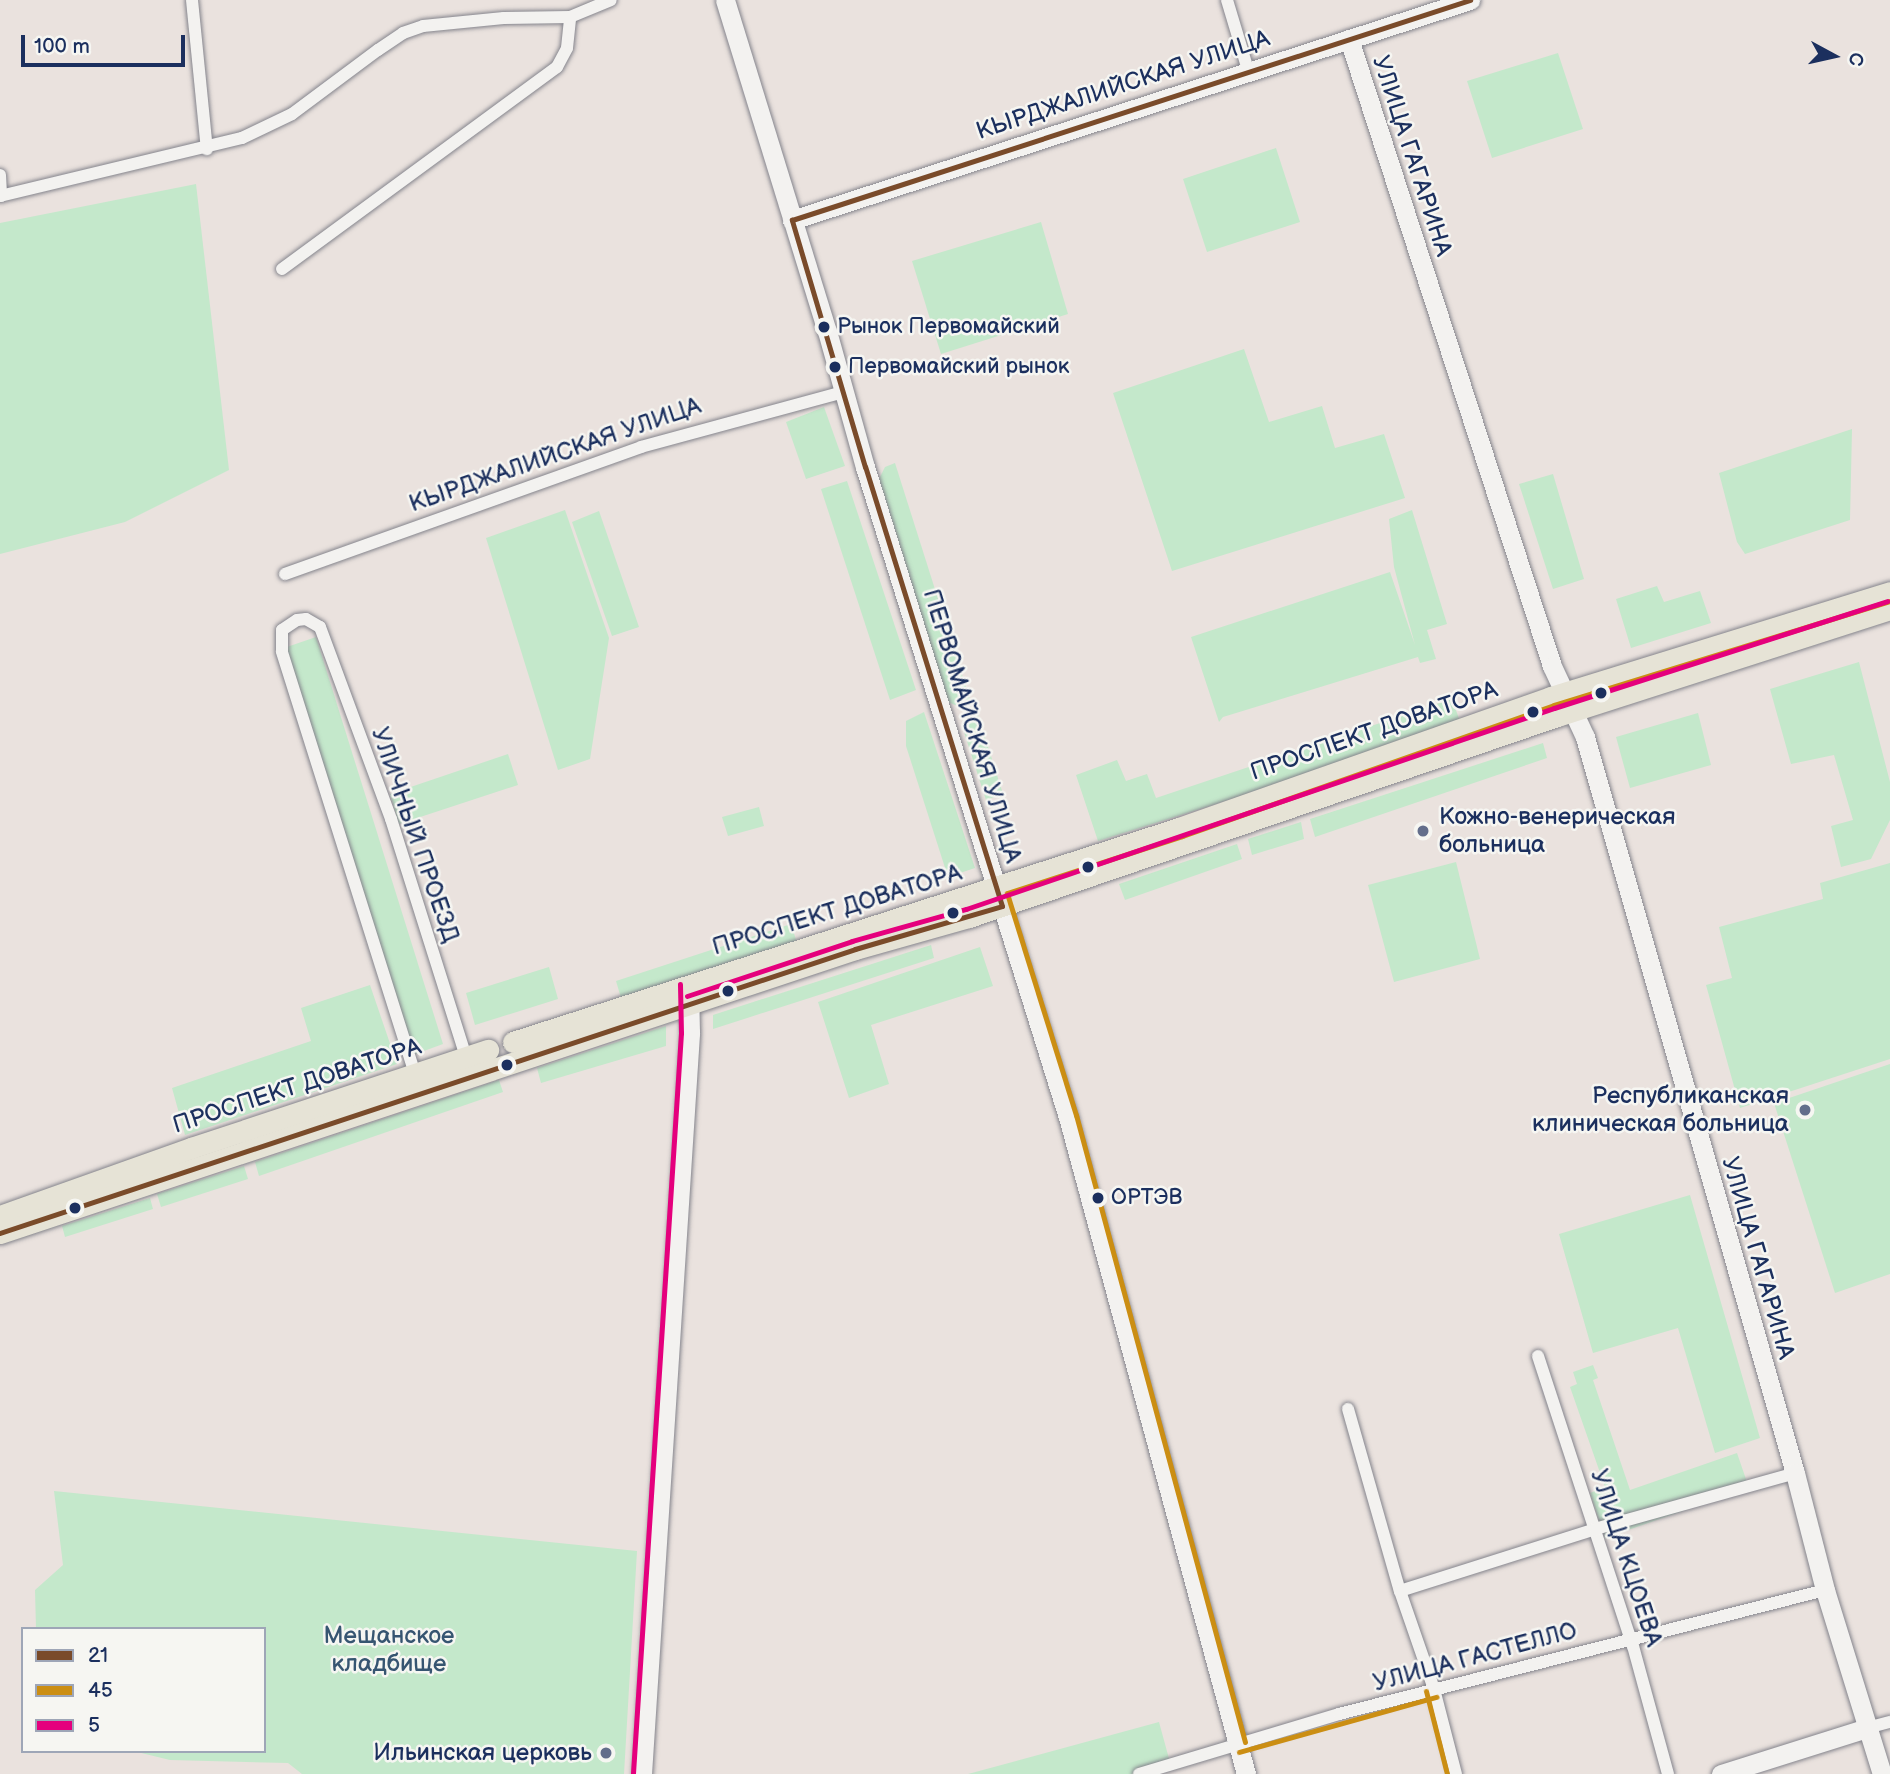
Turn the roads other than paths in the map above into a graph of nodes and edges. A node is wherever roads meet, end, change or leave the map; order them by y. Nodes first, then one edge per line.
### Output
1 (207, 0) edge
2 (725, 0) edge
3 (1227, 0) edge
4 (1470, 0) edge
5 (603, 2) edge
6 (192, 4) edge
7 (570, 17) junction
8 (1349, 39) junction
9 (1248, 70) junction
10 (207, 149) junction
11 (0, 175) edge
12 (1, 196) edge
13 (792, 220) junction
14 (282, 269) dead end
15 (843, 392) junction
16 (285, 574) dead end
17 (1890, 592) edge
18 (1890, 609) edge
19 (1569, 702) junction
20 (999, 897) junction
21 (690, 994) junction
22 (513, 1042) joint
23 (488, 1050) joint
24 (466, 1057) junction
25 (415, 1074) junction
26 (0, 1216) edge
27 (0, 1233) edge
28 (1538, 1356) dead end
29 (1348, 1409) dead end
30 (1795, 1474) junction
31 (1595, 1529) junction
32 (1825, 1590) junction
33 (1400, 1591) junction
34 (1631, 1638) junction
35 (1434, 1689) junction
36 (1890, 1722) edge
37 (1867, 1728) junction
38 (1237, 1744) junction
39 (642, 1774) edge
40 (1139, 1774) edge
41 (1246, 1774) edge
42 (1455, 1774) edge
43 (1668, 1774) edge
44 (1721, 1774) edge
45 (1882, 1774) edge

1 - 6 street
2 - 13 street, ПЕРВОМАЙСКАЯ УЛИЦА
3 - 9 street
4 - 8 street, КЫРДЖАЛИЙСКАЯ УЛИЦА
5 - 7 street
6 - 10 street
7 - 10 street
7 - 14 street
8 - 9 street, КЫРДЖАЛИЙСКАЯ УЛИЦА
8 - 19 street, УЛИЦА ГАГАРИНА
9 - 13 street, КЫРДЖАЛИЙСКАЯ УЛИЦА
10 - 12 street
11 - 12 street
13 - 15 street, ПЕРВОМАЙСКАЯ УЛИЦА
15 - 16 street, КЫРДЖАЛИЙСКАЯ УЛИЦА
15 - 20 street, ПЕРВОМАЙСКАЯ УЛИЦА
17 - 19 main road, ПРОСПЕКТ ДОВАТОРА
18 - 19 main road, ПРОСПЕКТ ДОВАТОРА
19 - 20 main road, ПРОСПЕКТ ДОВАТОРА
19 - 30 street, УЛИЦА ГАГАРИНА
20 - 21 main road, ПРОСПЕКТ ДОВАТОРА
20 - 38 street, ПЕРВОМАЙСКАЯ УЛИЦА
21 - 22 main road, ПРОСПЕКТ ДОВАТОРА
21 - 27 main road, ПРОСПЕКТ ДОВАТОРА
21 - 39 street
22 - 23 street, ПРОСПЕКТ ДОВАТОРА
23 - 24 main road, ПРОСПЕКТ ДОВАТОРА
24 - 25 main road, ПРОСПЕКТ ДОВАТОРА
24 - 25 street, УЛИЧНЫЙ ПРОЕЗД
25 - 26 main road, ПРОСПЕКТ ДОВАТОРА
28 - 31 street, УЛИЦА КЦОЕВА
29 - 33 street
30 - 31 street
30 - 32 street, УЛИЦА ГАГАРИНА
31 - 33 street
31 - 34 street, УЛИЦА КЦОЕВА
32 - 34 street, УЛИЦА ГАСТЕЛЛО
32 - 37 street, УЛИЦА ГАГАРИНА
33 - 35 street
34 - 35 street, УЛИЦА ГАСТЕЛЛО
34 - 43 street, УЛИЦА КЦОЕВА
35 - 38 street, УЛИЦА ГАСТЕЛЛО
35 - 42 street
36 - 37 street
37 - 44 street
37 - 45 street, УЛИЦА ГАГАРИНА
38 - 40 street, УЛИЦА ГАСТЕЛЛО
38 - 41 street, ПЕРВОМАЙСКАЯ УЛИЦА

